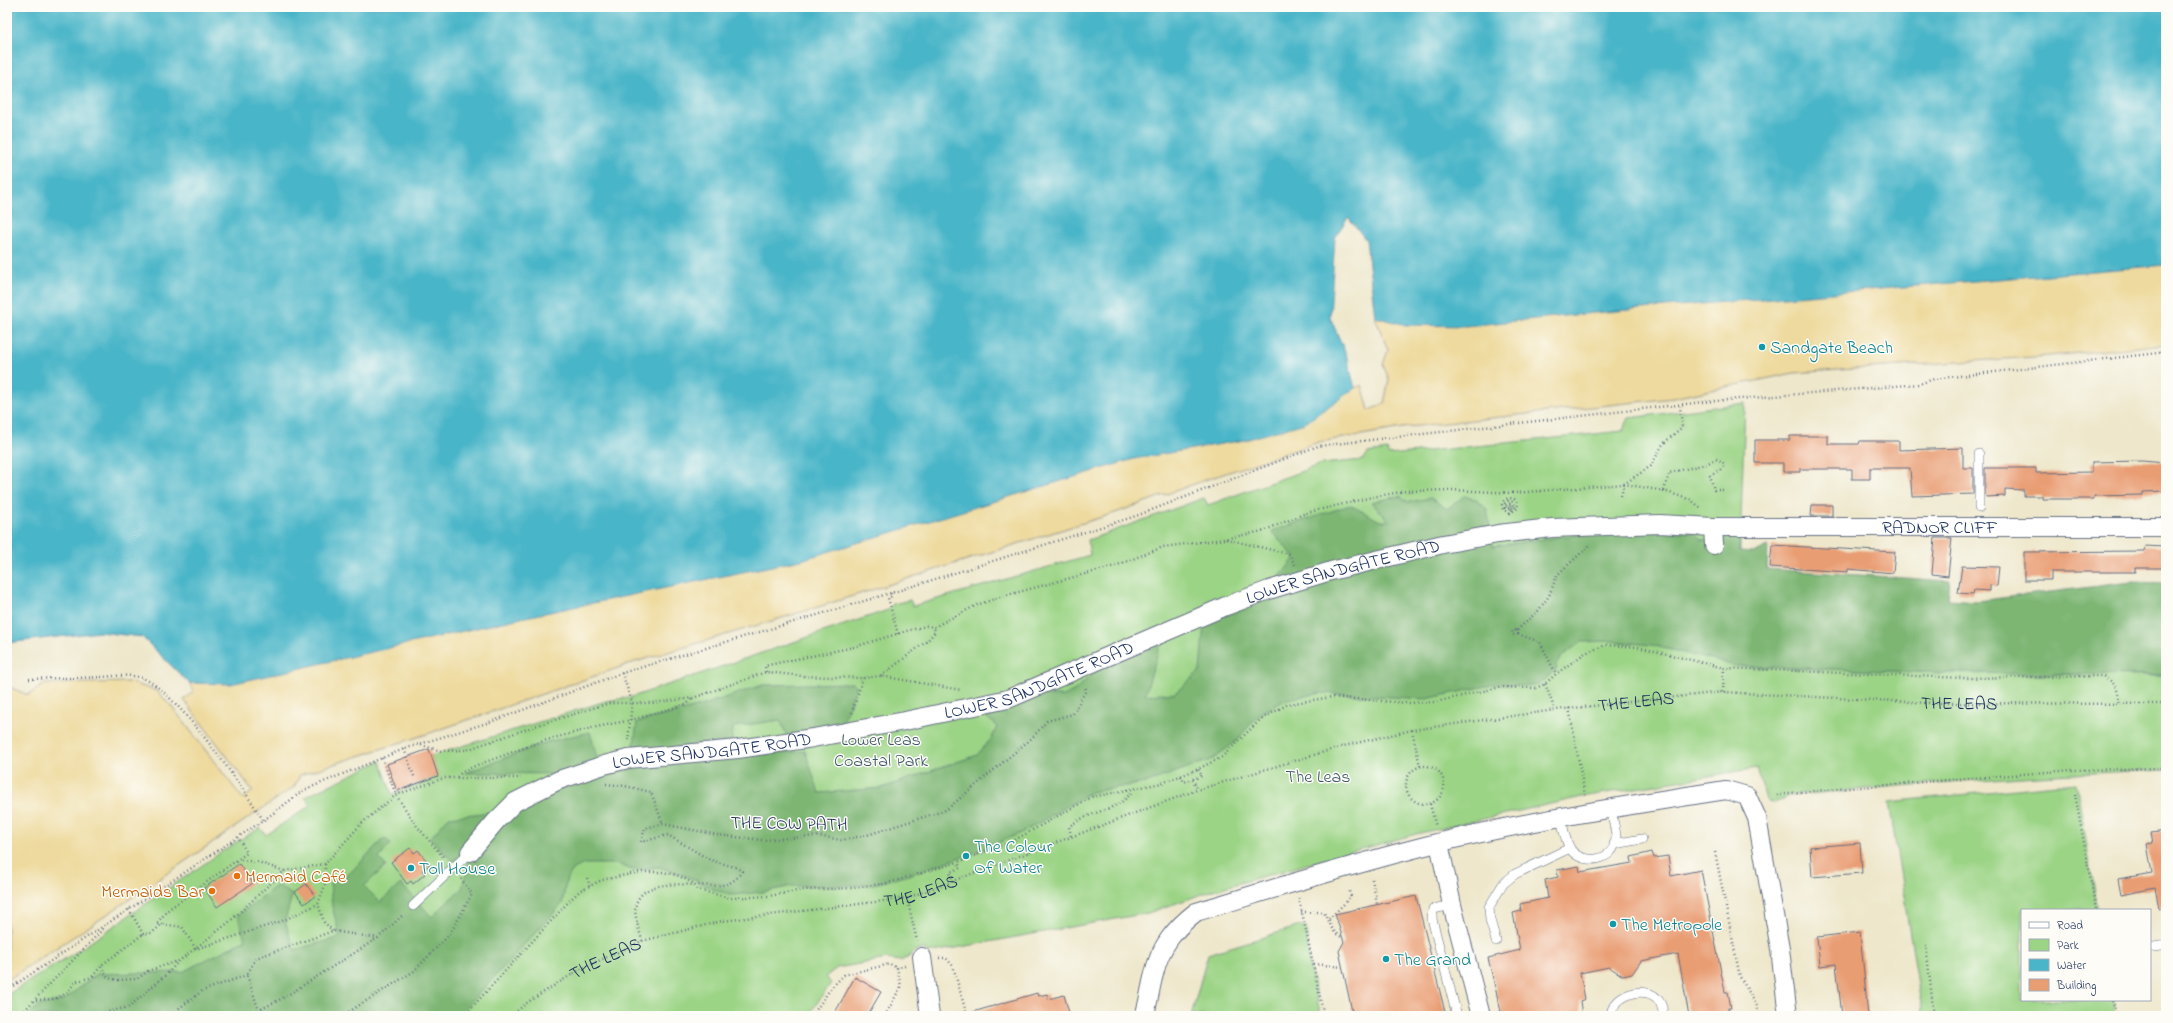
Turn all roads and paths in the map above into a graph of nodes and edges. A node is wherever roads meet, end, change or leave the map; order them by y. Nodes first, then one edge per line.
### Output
1 (2166, 352) edge
2 (1680, 405) junction
3 (1979, 454) dead end
4 (1624, 484) junction
5 (1723, 490) dead end
6 (1664, 491) junction
7 (1621, 496) dead end
8 (1979, 508) dead end
9 (1509, 509) joint
10 (1709, 520) junction
11 (1603, 527) junction
12 (2166, 527) edge
13 (1552, 528) joint
14 (1224, 539) junction
15 (1714, 545) dead end
16 (1302, 580) junction
17 (891, 593) junction
18 (934, 627) junction
19 (898, 634) junction
20 (1724, 668) junction
21 (1082, 669) junction
22 (766, 672) junction
23 (622, 673) junction
24 (1556, 674) junction
25 (881, 676) junction
26 (863, 678) junction
27 (29, 679) dead end
28 (1545, 684) junction
29 (963, 690) dead end
30 (1724, 692) junction
31 (693, 698) junction
32 (632, 702) junction
33 (2119, 704) junction
34 (2166, 704) edge
35 (1569, 708) junction
36 (1555, 710) junction
37 (631, 720) junction
38 (1412, 730) junction
39 (846, 733) junction
40 (420, 744) junction
41 (628, 747) dead end
42 (404, 749) junction
43 (382, 758) junction
44 (1420, 766) junction
45 (2166, 768) edge
46 (1198, 769) junction
47 (1182, 776) junction
48 (457, 778) junction
49 (526, 778) dead end
50 (1193, 779) junction
51 (415, 780) dead end
52 (626, 786) dead end
53 (1132, 790) junction
54 (1197, 790) junction
55 (2075, 794) dead end
56 (396, 795) junction
57 (1777, 796) dead end
58 (1430, 804) junction
59 (1610, 808) junction
60 (1587, 811) junction
61 (1561, 817) junction
62 (264, 820) junction
63 (663, 824) junction
64 (1071, 836) junction
65 (238, 837) junction
66 (1642, 839) dead end
67 (1439, 843) junction
68 (1614, 844) junction
69 (1570, 848) junction
70 (470, 852) joint
71 (1715, 852) dead end
72 (240, 860) junction
73 (958, 862) junction
74 (325, 864) junction
75 (453, 868) junction
76 (284, 870) junction
77 (586, 878) dead end
78 (1372, 879) dead end
79 (953, 882) junction
80 (1295, 882) junction
81 (693, 883) junction
82 (590, 886) junction
83 (1349, 891) dead end
84 (907, 898) junction
85 (318, 904) junction
86 (1377, 904) dead end
87 (1452, 905) junction
88 (413, 906) joint
89 (129, 909) junction
90 (2096, 909) edge
91 (1301, 912) junction
92 (1328, 919) junction
93 (109, 923) junction
94 (162, 924) junction
95 (333, 931) junction
96 (143, 934) junction
97 (1342, 937) dead end
98 (378, 938) junction
99 (642, 941) junction
100 (1496, 941) dead end
101 (1926, 945) dead end
102 (2166, 945) edge
103 (2154, 948) dead end
104 (196, 949) junction
105 (922, 957) joint
106 (178, 960) junction
107 (1314, 964) junction
108 (101, 966) junction
109 (1342, 967) dead end
110 (897, 968) dead end
111 (247, 975) junction
112 (7, 990) edge
113 (36, 1000) junction
114 (2113, 1001) edge
115 (259, 1011) junction
116 (1610, 1015) edge
117 (19, 1016) edge
118 (89, 1016) edge
119 (178, 1016) edge
120 (247, 1016) edge
121 (342, 1016) edge
122 (464, 1016) edge
123 (511, 1016) edge
124 (812, 1016) edge
125 (930, 1016) edge
126 (1144, 1016) edge
127 (1324, 1016) edge
128 (1457, 1016) edge
129 (1481, 1016) edge
130 (1664, 1016) edge
131 (1759, 1016) edge
132 (1788, 1016) edge
133 (1934, 1016) edge
134 (2116, 1016) edge

1 - 2 path
2 - 4 path
2 - 17 path
3 - 8 lane
4 - 6 path
4 - 7 path
4 - 14 path
5 - 6 path
6 - 10 path
9 - 9 path
10 - 11 street, RADNOR CLIFF
10 - 12 street, RADNOR CLIFF
10 - 15 street
11 - 13 street, RADNOR CLIFF
11 - 24 path
13 - 16 street, LOWER SANDGATE ROAD
14 - 16 path
14 - 18 path
16 - 21 street, LOWER SANDGATE ROAD
17 - 19 path
17 - 23 path
18 - 19 path
18 - 25 path
19 - 22 path
20 - 24 path
20 - 30 path
20 - 33 path
21 - 39 street, LOWER SANDGATE ROAD
21 - 63 path, THE COW PATH
22 - 26 path
22 - 31 path
23 - 32 path
23 - 40 path
24 - 28 path
25 - 26 path
25 - 29 path
26 - 39 path
27 - 62 path
28 - 36 path
28 - 46 path
30 - 33 path, THE LEAS
30 - 35 path, THE LEAS
31 - 32 path
31 - 37 path
32 - 37 path
32 - 40 path
33 - 34 path, THE LEAS
35 - 36 path, THE LEAS
35 - 60 path
36 - 38 path, THE LEAS
37 - 41 path
37 - 48 path
38 - 44 path
38 - 54 path, THE LEAS
39 - 70 street, LOWER SANDGATE ROAD
40 - 42 path
42 - 43 path
42 - 51 path
43 - 56 path
43 - 62 path
44 - 58 path
44 - 58 path
45 - 57 path
46 - 47 path
46 - 50 path
47 - 50 path
47 - 53 path
48 - 49 path
48 - 56 path
50 - 54 path
52 - 63 path
53 - 64 path
53 - 73 path
54 - 64 path, THE LEAS
55 - 90 path
56 - 74 path
56 - 75 path
58 - 67 path
59 - 60 street
59 - 68 lane
59 - 132 street
60 - 61 street
61 - 67 street
61 - 69 lane
62 - 65 path
63 - 81 path, THE COW PATH
64 - 79 path, THE LEAS
65 - 72 path
65 - 89 path
66 - 68 lane
67 - 80 street
67 - 87 street
68 - 69 lane
69 - 100 lane
70 - 75 lane
71 - 131 path
72 - 76 path
72 - 94 path
73 - 79 path
73 - 81 path
74 - 76 path
74 - 85 path
75 - 88 lane
75 - 121 path
76 - 104 path
77 - 82 path
78 - 86 path
79 - 84 path, THE LEAS
80 - 91 path
80 - 126 street
81 - 82 path
81 - 99 path
82 - 122 path
83 - 92 path
84 - 99 path, THE LEAS
84 - 105 path
85 - 95 path
85 - 104 path
87 - 128 lane
87 - 129 street
88 - 98 path
89 - 93 path
89 - 96 path
91 - 92 path
91 - 107 path
92 - 97 path
93 - 112 path
93 - 113 path
94 - 96 path
94 - 104 path
95 - 98 path
95 - 111 path
96 - 108 path
98 - 115 path
99 - 123 path, THE LEAS
101 - 133 path
102 - 103 lane
104 - 106 path
105 - 125 street
106 - 108 path
106 - 118 path
107 - 109 path
107 - 127 path
108 - 113 path
110 - 124 path
111 - 115 path
111 - 119 path
113 - 117 path
114 - 134 path
115 - 120 path
116 - 130 lane

